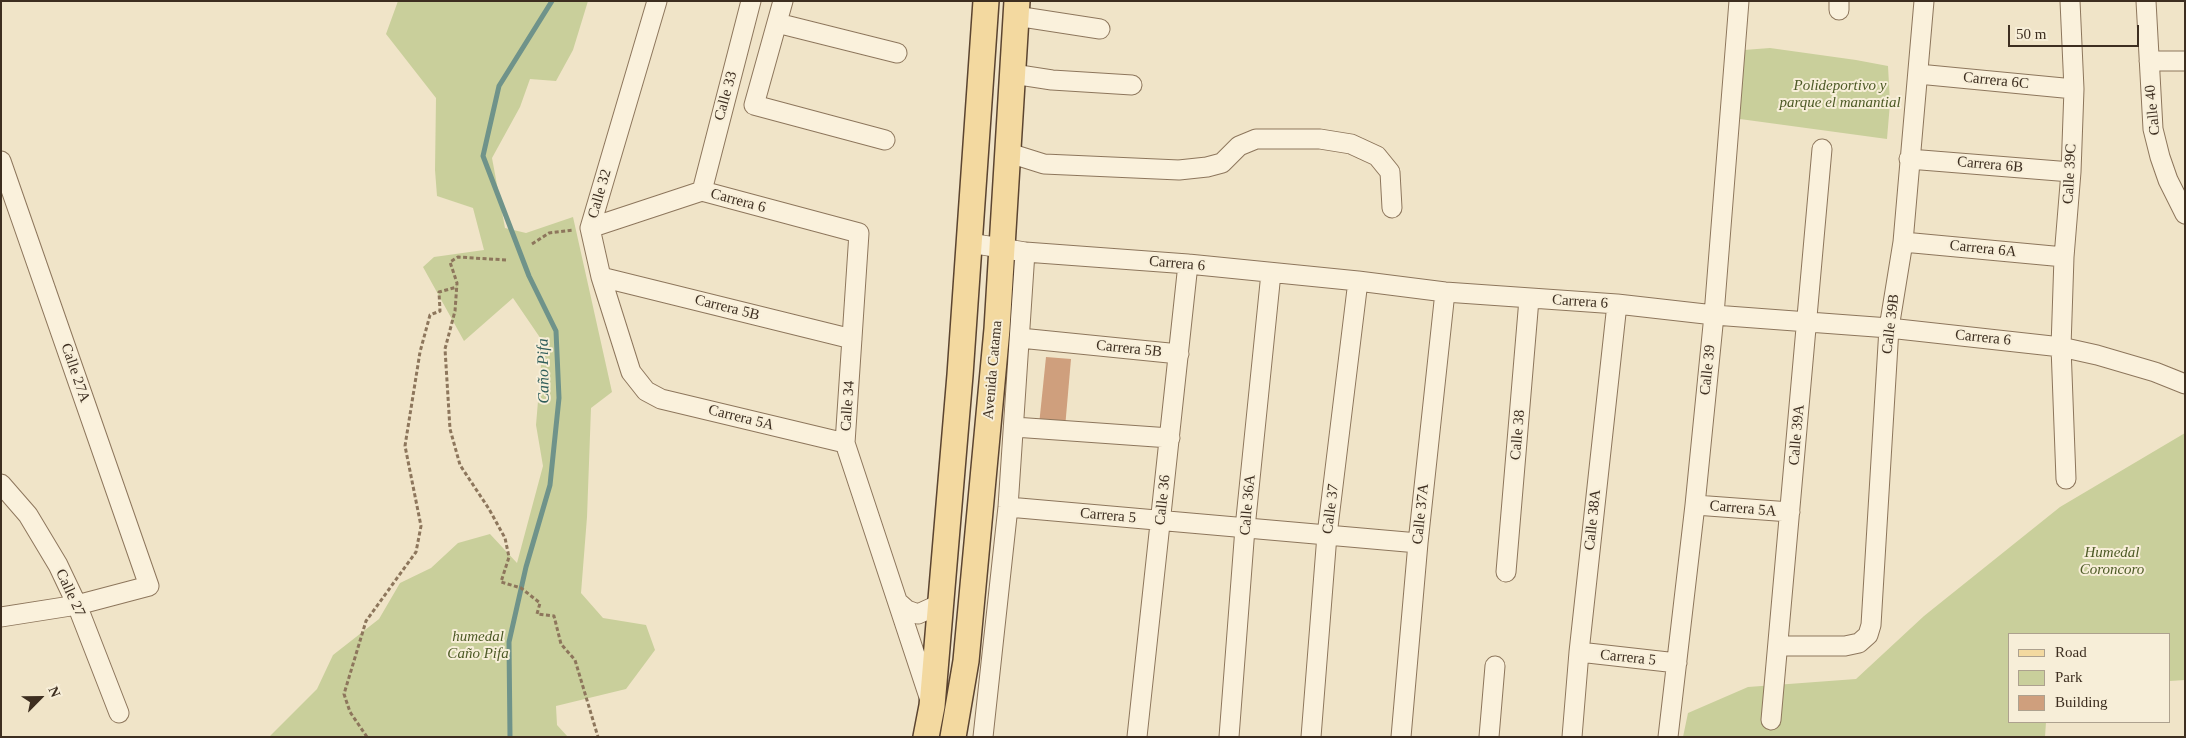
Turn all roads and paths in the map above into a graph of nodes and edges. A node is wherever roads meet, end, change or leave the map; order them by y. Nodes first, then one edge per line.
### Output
1 (657, 1) edge
2 (751, 1) edge
3 (783, 1) edge
4 (986, 1) edge
5 (1739, 1) edge
6 (1924, 1) edge
7 (2070, 1) edge
8 (2146, 1) edge
9 (1017, 9) edge
10 (777, 23) junction
11 (1100, 29) dead end
12 (897, 53) dead end
13 (2149, 61) junction
14 (2185, 62) edge
15 (1013, 74) junction
16 (1918, 74) junction
17 (1132, 84) dead end
18 (2074, 89) junction
19 (885, 140) dead end
20 (1822, 149) dead end
21 (1009, 153) junction
22 (1909, 159) junction
23 (1, 161) edge
24 (2071, 172) junction
25 (702, 191) junction
26 (8, 204) edge
27 (1392, 208) dead end
28 (2185, 214) edge
29 (590, 228) junction
30 (859, 233) joint
31 (1903, 242) junction
32 (970, 243) junction
33 (532, 244) dead end
34 (1014, 250) junction
35 (2064, 257) junction
36 (506, 260) dead end
37 (1188, 264) junction
38 (1271, 273) junction
39 (601, 277) junction
40 (1358, 281) junction
41 (457, 287) junction
42 (1445, 292) junction
43 (1529, 299) junction
44 (1617, 304) junction
45 (1714, 315) junction
46 (1807, 322) junction
47 (1889, 328) junction
48 (1020, 338) junction
49 (852, 340) junction
50 (2061, 347) junction
51 (1179, 354) junction
52 (2185, 384) edge
53 (640, 385) joint
54 (1014, 427) junction
55 (1170, 438) junction
56 (845, 443) junction
57 (2066, 479) dead end
58 (1, 484) edge
59 (1695, 505) junction
60 (1008, 507) junction
61 (1790, 512) junction
62 (1161, 521) junction
63 (1245, 528) junction
64 (1328, 535) junction
65 (1418, 543) junction
66 (1506, 572) dead end
67 (898, 602) junction
68 (940, 604) junction
69 (77, 605) junction
70 (1, 617) edge
71 (1778, 646) junction
72 (1579, 652) junction
73 (1677, 662) junction
74 (1495, 666) dead end
75 (932, 706) junction
76 (119, 713) dead end
77 (1771, 720) dead end
78 (367, 737) edge
79 (598, 737) edge
80 (926, 737) edge
81 (953, 737) edge
82 (983, 737) edge
83 (1137, 737) edge
84 (1229, 737) edge
85 (1311, 737) edge
86 (1402, 737) edge
87 (1489, 737) edge
88 (1572, 737) edge
89 (1668, 737) edge

1 - 29 street, Calle 32
2 - 25 street, Calle 33
3 - 10 street
4 - 32 main road
5 - 45 street, Calle 39
6 - 16 street, Calle 39B
7 - 18 street, Calle 39C
8 - 13 street, Calle 40
9 - 11 street
9 - 15 main road, Avenida Catama
10 - 12 street
10 - 19 street
13 - 14 street
13 - 28 street, Calle 40
15 - 17 street
15 - 21 main road, Avenida Catama
16 - 18 street, Carrera 6C
16 - 22 street, Calle 39B
18 - 24 street, Calle 39C
20 - 46 street, Calle 39A
21 - 27 street
21 - 34 main road, Avenida Catama
22 - 24 street, Carrera 6B
22 - 31 street, Calle 39B
23 - 26 street, Calle 27A
24 - 35 street, Calle 39C
25 - 29 street, Carrera 6
25 - 30 street, Carrera 6
26 - 69 street, Calle 27A
29 - 33 path
29 - 39 street, Calle 32
30 - 49 street, Calle 34
31 - 35 street, Carrera 6A
31 - 47 street, Calle 39B
32 - 34 street, Carrera 6
32 - 68 main road
34 - 37 street, Carrera 6
34 - 48 street, Avenida Catama
34 - 81 main road, Avenida Catama
35 - 50 street, Calle 39C
36 - 41 path
37 - 38 street, Carrera 6
37 - 51 street, Calle 36
38 - 40 street, Carrera 6
38 - 63 street, Calle 36A
39 - 49 street, Carrera 5B
39 - 53 street, Calle 32
40 - 42 street, Carrera 6
40 - 64 street, Calle 37
41 - 78 path
41 - 79 path
42 - 43 street, Carrera 6
42 - 65 street, Calle 37A
43 - 44 street, Carrera 6
43 - 66 street, Calle 38
44 - 45 street, Carrera 6
44 - 72 street, Calle 38A
45 - 46 street, Carrera 6
45 - 59 street, Calle 39
46 - 47 street, Carrera 6
46 - 61 street, Calle 39A
47 - 50 street, Carrera 6
47 - 71 street, Calle 39B
48 - 51 street, Carrera 5B
48 - 54 street, Avenida Catama
49 - 56 street, Calle 34
50 - 52 street, Carrera 6
50 - 57 street, Calle 39C
51 - 55 street, Calle 36
53 - 56 street, Carrera 5A
54 - 55 street
54 - 60 street, Avenida Catama
55 - 62 street, Calle 36
56 - 67 street, Calle 34
58 - 69 street, Calle 27
59 - 61 street, Carrera 5A
59 - 73 street, Calle 39
60 - 62 street, Carrera 5
60 - 82 street, Avenida Catama
61 - 71 street, Calle 39A
62 - 63 street, Carrera 5
62 - 83 street, Calle 36
63 - 64 street, Carrera 5
63 - 84 street, Calle 36A
64 - 65 street, Carrera 5
64 - 85 street, Calle 37
65 - 86 street, Calle 37A
67 - 68 street
67 - 75 street, Calle 34
68 - 75 main road
69 - 70 street
69 - 76 street, Calle 27
71 - 77 street, Calle 39A
72 - 73 street, Carrera 5
72 - 88 street, Calle 38A
73 - 89 street, Calle 39
74 - 87 street
75 - 80 main road

